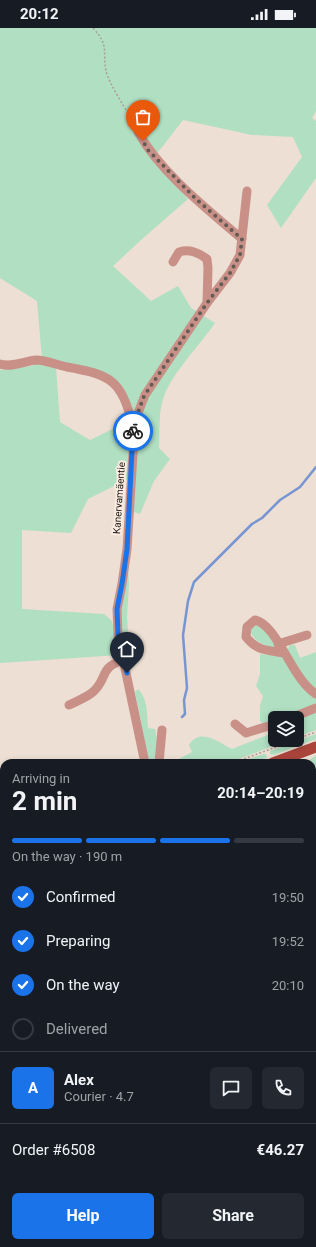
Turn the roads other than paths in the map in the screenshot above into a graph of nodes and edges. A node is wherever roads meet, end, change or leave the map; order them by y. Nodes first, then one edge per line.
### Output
1 (138, 132) road end
2 (247, 191) dead end
3 (242, 239) junction
4 (173, 262) dead end
5 (207, 303) junction
6 (0, 364) edge
7 (133, 426) junction
8 (308, 635) dead end
9 (278, 644) junction
10 (284, 653) junction
11 (124, 660) junction
12 (316, 694) edge
13 (69, 706) dead end
14 (316, 708) edge
15 (304, 713) edge
16 (235, 724) dead end
17 (268, 726) edge
18 (162, 730) dead end
19 (316, 747) edge
20 (144, 759) edge
21 (159, 759) edge
22 (284, 759) edge

1 - 3 street
2 - 3 street, Kanervamäentie
3 - 5 street, Kanervamäentie
4 - 5 street
5 - 7 street, Kanervamäentie
6 - 7 street
7 - 11 street, Kanervamäentie
8 - 9 street
9 - 10 street
9 - 10 street
10 - 12 street
11 - 13 street
11 - 20 street, Kanervamäentie
14 - 15 street
16 - 17 street
18 - 21 street
19 - 22 main road

